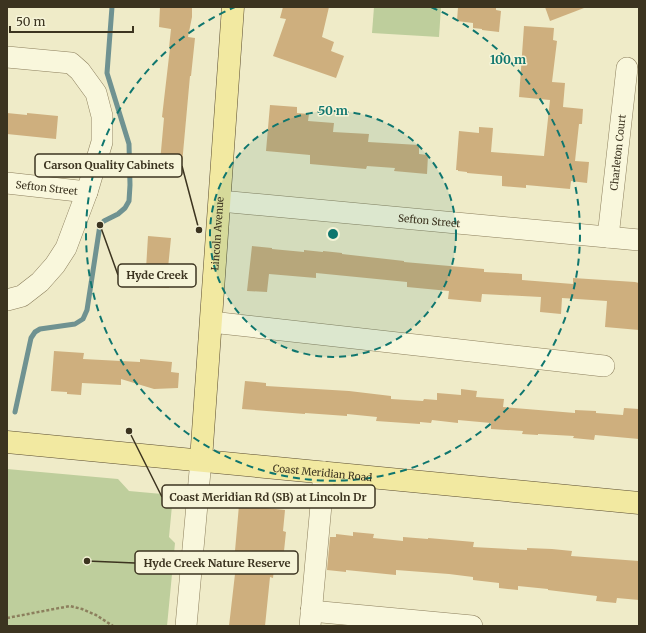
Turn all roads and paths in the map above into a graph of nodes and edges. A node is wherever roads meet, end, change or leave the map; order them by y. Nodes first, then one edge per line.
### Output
1 (233, 7) edge
2 (7, 58) edge
3 (627, 68) dead end
4 (7, 183) edge
5 (87, 192) junction
6 (220, 201) junction
7 (608, 237) junction
8 (639, 240) edge
9 (7, 300) edge
10 (211, 322) junction
11 (604, 366) dead end
12 (7, 442) edge
13 (201, 460) junction
14 (324, 472) junction
15 (639, 503) edge
16 (7, 618) edge
17 (310, 619) edge
18 (113, 626) edge
19 (186, 626) edge
20 (472, 626) edge

1 - 6 main road, Lincoln Avenue
2 - 5 street
3 - 7 street, Charleton Court
4 - 5 street, Sefton Street
5 - 9 street
6 - 7 street, Sefton Street
6 - 10 main road, Lincoln Avenue
7 - 8 street, Sefton Street
10 - 11 street
10 - 13 main road, Lincoln Avenue
12 - 13 main road, Coast Meridian Road
13 - 14 main road, Coast Meridian Road
13 - 19 street
14 - 15 main road, Coast Meridian Road
14 - 17 street
16 - 18 path
17 - 20 street

